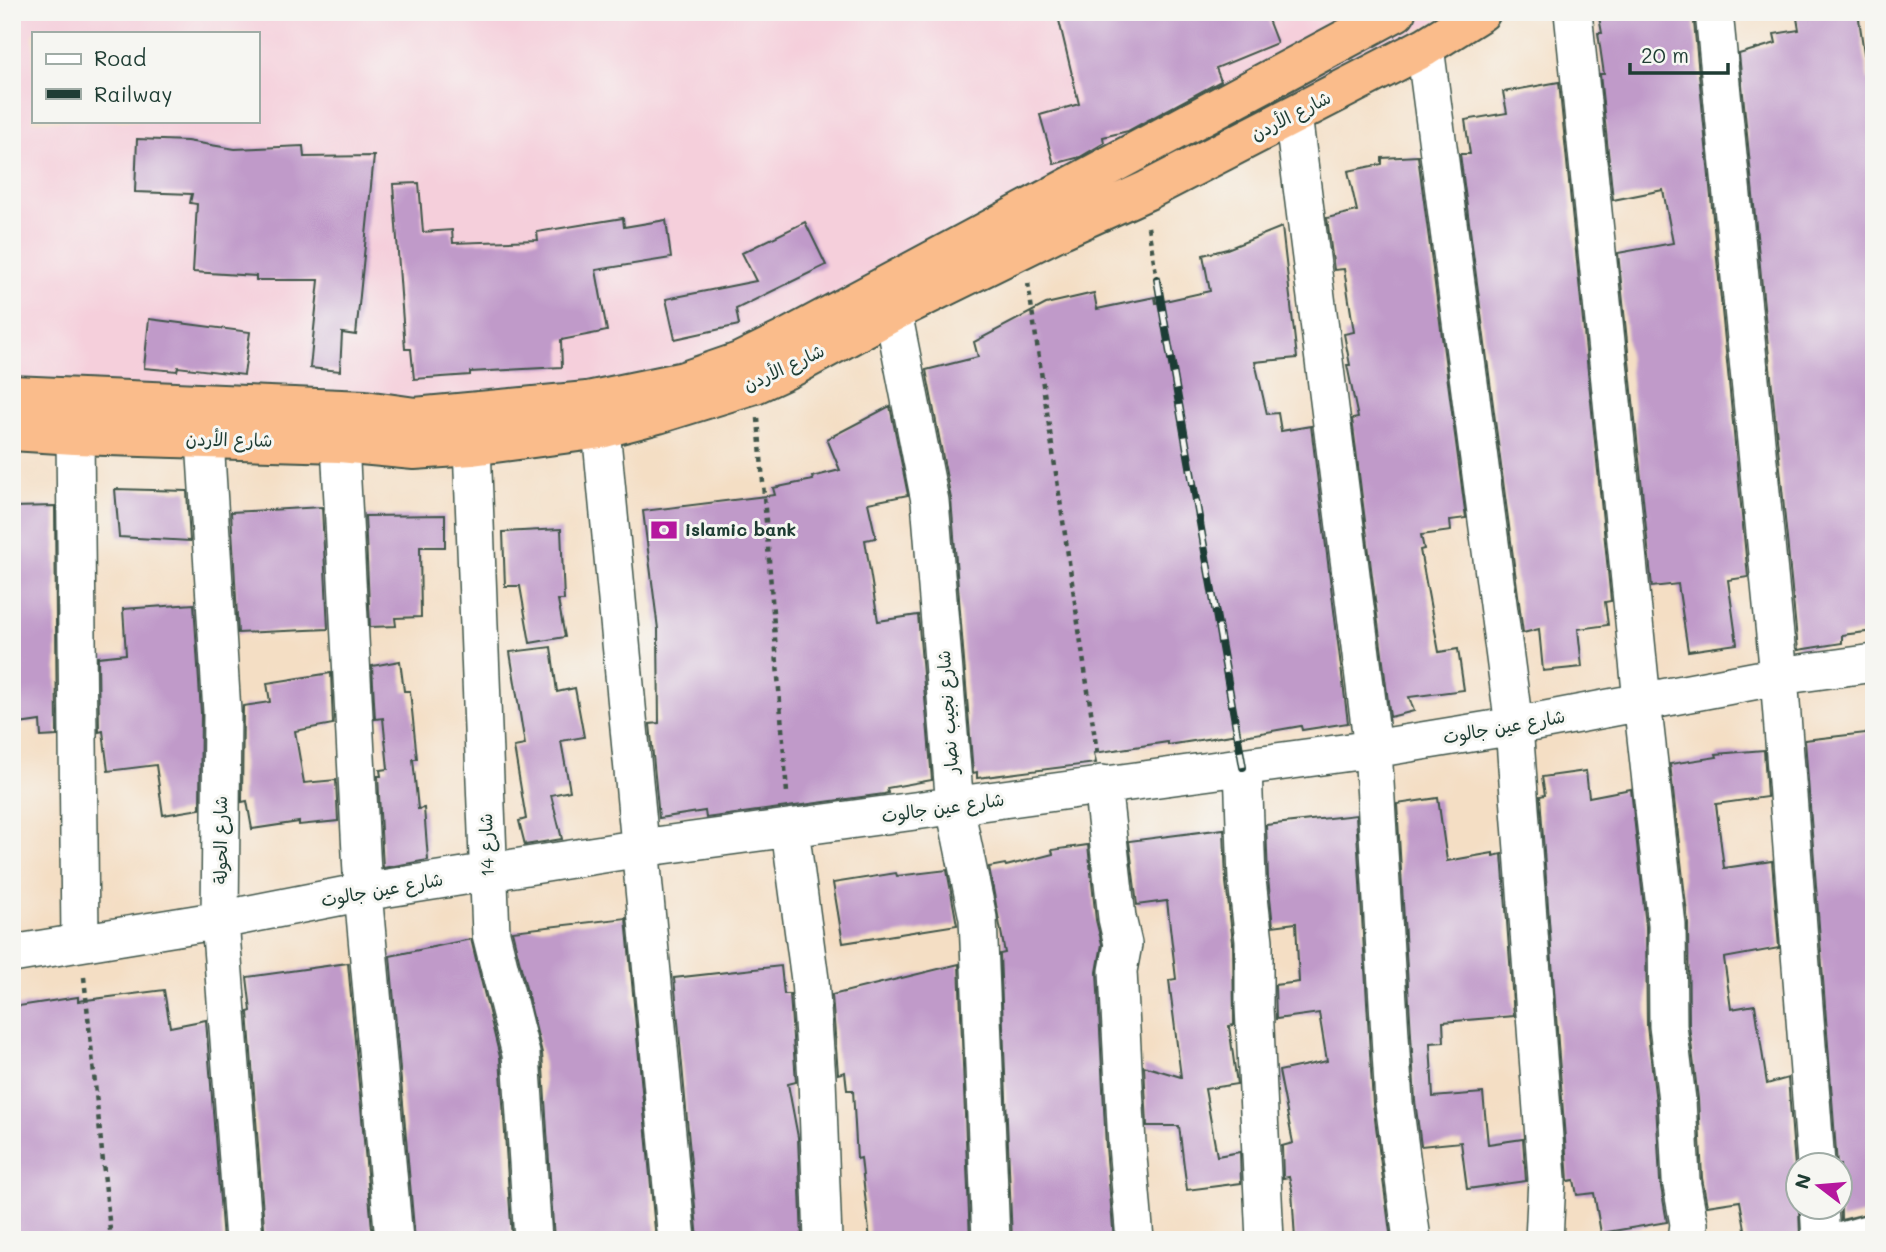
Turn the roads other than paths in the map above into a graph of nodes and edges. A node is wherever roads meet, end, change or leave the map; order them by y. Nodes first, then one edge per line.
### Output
1 (1396, 12) edge
2 (1481, 12) edge
3 (1573, 12) edge
4 (1714, 12) edge
5 (1425, 47) junction
6 (1293, 115) junction
7 (1134, 152) junction
8 (1145, 191) junction
9 (1058, 212) junction
10 (893, 312) junction
11 (12, 395) edge
12 (601, 429) junction
13 (12, 431) edge
14 (75, 435) junction
15 (205, 440) junction
16 (340, 443) junction
17 (471, 446) junction
18 (1874, 663) edge
19 (1779, 676) junction
20 (1642, 701) junction
21 (1514, 726) junction
22 (1373, 749) junction
23 (1243, 767) junction
24 (1102, 784) junction
25 (955, 807) junction
26 (790, 829) junction
27 (641, 848) junction
28 (488, 872) junction
29 (363, 892) junction
30 (220, 920) junction
31 (80, 941) junction
32 (12, 954) edge
33 (1815, 1150) edge
34 (1820, 1220) edge
35 (1874, 1232) edge
36 (244, 1240) edge
37 (394, 1240) edge
38 (533, 1240) edge
39 (677, 1240) edge
40 (822, 1240) edge
41 (991, 1240) edge
42 (1135, 1240) edge
43 (1265, 1240) edge
44 (1412, 1240) edge
45 (1544, 1240) edge
46 (1687, 1240) edge
47 (1821, 1240) edge
48 (1846, 1240) edge

1 - 7 highway, شارع الأردن
2 - 5 highway, شارع الأردن
3 - 20 street
4 - 19 street
5 - 6 highway, شارع الأردن
5 - 21 street
6 - 8 highway, شارع الأردن
6 - 22 street
7 - 8 highway
7 - 9 highway, شارع الأردن
8 - 9 highway, شارع الأردن
9 - 10 highway, شارع الأردن
9 - 11 highway, شارع الأردن
10 - 12 highway, شارع الأردن
10 - 25 street, شارع نجيب نصار
12 - 17 highway, شارع الأردن
12 - 27 street
13 - 14 highway, شارع الأردن
14 - 15 highway, شارع الأردن
14 - 31 street
15 - 16 highway, شارع الأردن
15 - 30 street, شارع الحولة
16 - 17 highway, شارع الأردن
16 - 29 street
17 - 28 street, شارع 14
18 - 19 street, شارع عين جالوت
19 - 20 street, شارع عين جالوت
19 - 33 street
20 - 21 street, شارع عين جالوت
20 - 46 street
21 - 22 street, شارع عين جالوت
21 - 45 street
22 - 23 street, شارع عين جالوت
22 - 44 street
23 - 24 street, شارع عين جالوت
23 - 43 street
24 - 25 street, شارع عين جالوت
24 - 42 street
25 - 26 street, شارع عين جالوت
25 - 41 street, شارع نجيب نصار
26 - 27 street, شارع عين جالوت
26 - 40 street
27 - 28 street, شارع عين جالوت
27 - 39 street
28 - 29 street, شارع عين جالوت
28 - 38 street, شارع 14
29 - 30 street, شارع عين جالوت
29 - 37 street
30 - 31 street, شارع عين جالوت
30 - 36 street, شارع الحولة
31 - 32 street, شارع عين جالوت
34 - 47 street
35 - 48 street

